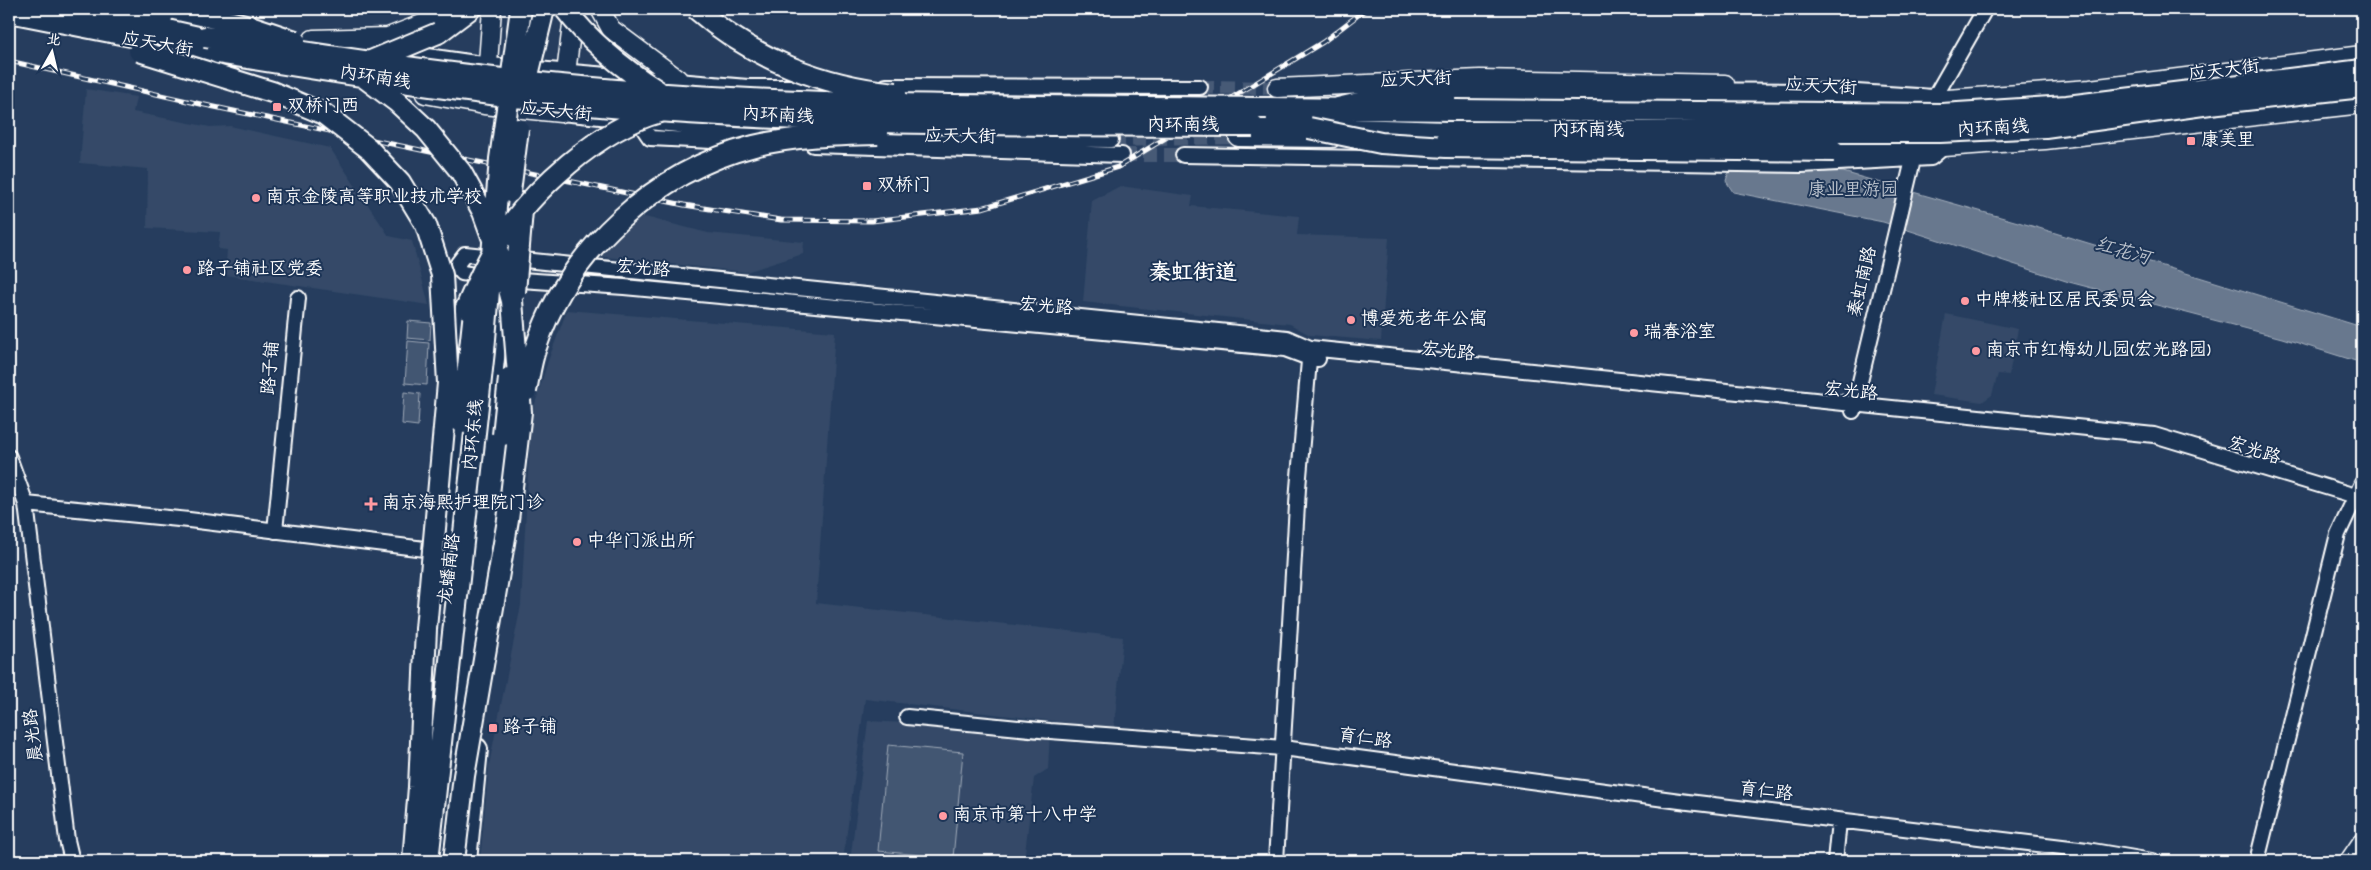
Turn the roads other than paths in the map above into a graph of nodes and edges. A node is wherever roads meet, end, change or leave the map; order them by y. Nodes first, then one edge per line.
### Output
1 (68, 9) edge
2 (126, 9) edge
3 (451, 9) edge
4 (470, 9) edge
5 (492, 9) edge
6 (511, 9) edge
7 (523, 9) edge
8 (531, 9) edge
9 (544, 9) edge
10 (548, 9) edge
11 (565, 9) edge
12 (574, 9) edge
13 (600, 9) edge
14 (696, 9) edge
15 (1985, 9) edge
16 (9, 12) edge
17 (180, 15) edge
18 (9, 17) edge
19 (9, 25) edge
20 (313, 39) junction
21 (139, 51) junction
22 (2362, 55) edge
23 (489, 65) junction
24 (2362, 70) edge
25 (565, 71) junction
26 (678, 79) junction
27 (1200, 87) tunnel mouth
28 (2362, 87) edge
29 (1277, 88) tunnel mouth
30 (894, 93) junction
31 (1932, 100) junction
32 (2362, 104) edge
33 (484, 105) junction
34 (514, 106) junction
35 (1267, 108) junction
36 (1338, 108) junction
37 (561, 113) junction
38 (639, 122) junction
39 (1309, 128) junction
40 (1246, 132) junction
41 (895, 133) junction
42 (1111, 140) tunnel mouth
43 (1122, 155) tunnel mouth
44 (1183, 155) tunnel mouth
45 (1915, 158) junction
46 (507, 160) junction
47 (524, 261) junction
48 (486, 277) junction
49 (515, 280) junction
50 (298, 298) dead end
51 (1309, 353) junction
52 (448, 383) junction
53 (1854, 408) junction
54 (521, 412) junction
55 (9, 457) edge
56 (2362, 483) edge
57 (2359, 501) edge
58 (26, 504) junction
59 (276, 531) junction
60 (447, 552) junction
61 (450, 574) junction
62 (480, 580) junction
63 (480, 620) junction
64 (907, 717) dead end
65 (1283, 748) junction
66 (1839, 821) junction
67 (422, 839) junction
68 (2362, 842) edge
69 (442, 859) edge
70 (72, 861) edge
71 (414, 861) edge
72 (420, 861) edge
73 (466, 861) edge
74 (1276, 861) edge
75 (1835, 861) edge
76 (2152, 861) edge
77 (2257, 861) edge
78 (2349, 861) edge

1 - 35 highway, 内环南线, bridge
2 - 17 main road, 应天大街
3 - 20 main road
4 - 21 highway, bridge
5 - 23 main road
6 - 34 highway, bridge
7 - 10 main road
7 - 34 highway, 内环东线, bridge
8 - 34 highway, 内环东线, bridge
9 - 34 highway, bridge
11 - 41 highway, bridge
12 - 25 main road
13 - 26 main road
14 - 30 highway, bridge
15 - 31 street
16 - 40 highway, 内环南线, bridge
17 - 20 street, 应天大街
17 - 54 highway, bridge
18 - 33 main road, 应天大街
19 - 21 highway
20 - 23 street, 应天大街
21 - 52 highway, bridge
22 - 31 main road, 应天大街
23 - 25 street, 应天大街
23 - 33 main road
24 - 36 highway, 内环南线, bridge
25 - 26 street, 应天大街
25 - 37 main road
26 - 27 street, 应天大街
28 - 39 highway, 内环南线, bridge
29 - 31 main road, 应天大街
30 - 35 highway, bridge
30 - 52 highway, bridge
31 - 36 highway
31 - 45 street, 秦虹南路
32 - 45 main road
33 - 37 main road, 应天大街
34 - 46 highway, 内环东线, bridge
35 - 36 highway, 内环南线
37 - 38 street, 应天大街
38 - 42 street, 应天大街
38 - 43 street
39 - 40 highway, 内环南线
39 - 45 highway, bridge
40 - 41 highway, bridge
40 - 45 main road
41 - 54 highway, bridge
44 - 45 street
45 - 53 street, 秦虹南路
46 - 60 highway, bridge
46 - 62 highway, bridge
46 - 69 highway, 内环东线, bridge
47 - 48 street, 宏光路
47 - 49 street, 龙蟠南路
47 - 51 street, 宏光路
48 - 49 street, 宏光路
48 - 61 street, 龙蟠南路
49 - 51 street, 宏光路
49 - 62 street, 龙蟠南路
50 - 59 street, 路子铺
51 - 53 street, 宏光路
51 - 65 street
52 - 71 highway, bridge
53 - 57 street, 宏光路
54 - 69 highway, bridge
55 - 58 street, 晨光路
56 - 57 street
57 - 77 street
58 - 59 street
58 - 70 street, 晨光路
59 - 60 street
60 - 61 highway
61 - 67 street, 龙蟠南路
62 - 63 street, 龙蟠南路
63 - 69 street, 龙蟠南路
63 - 73 highway
64 - 65 street, 育仁路
65 - 66 street, 育仁路
65 - 74 street
66 - 75 street
66 - 76 street, 育仁路
67 - 71 highway
67 - 72 street, 龙蟠南路
68 - 78 main road

